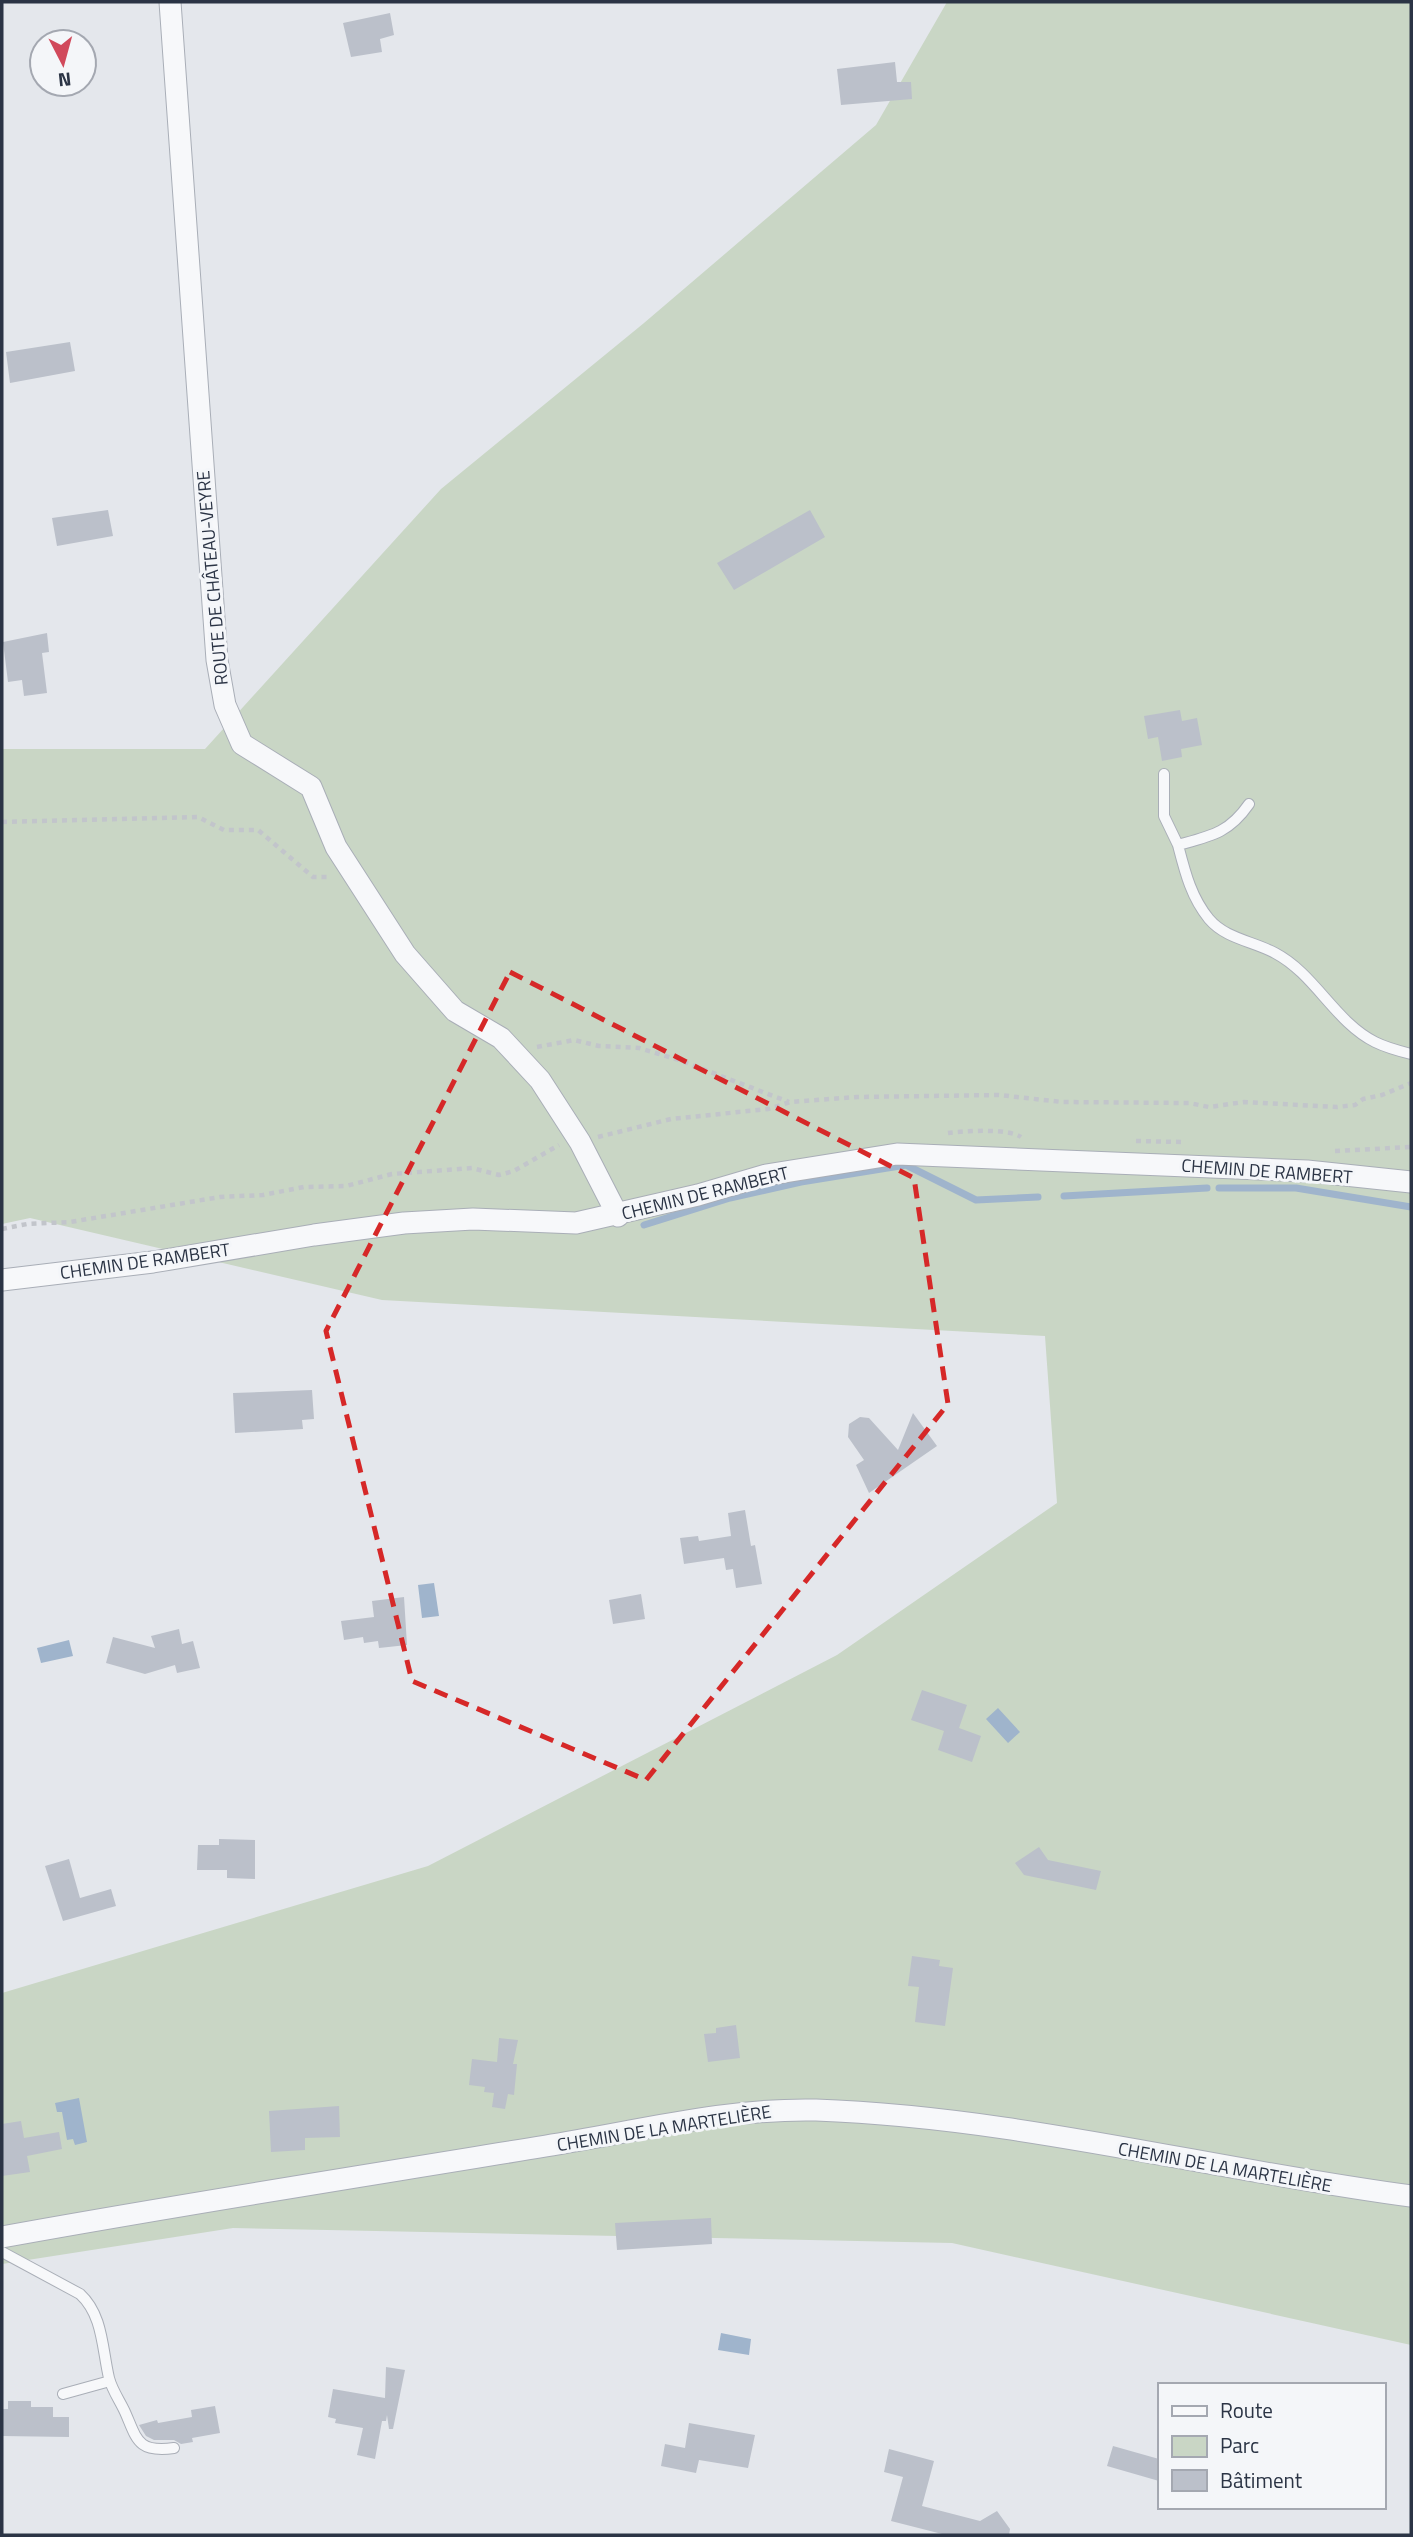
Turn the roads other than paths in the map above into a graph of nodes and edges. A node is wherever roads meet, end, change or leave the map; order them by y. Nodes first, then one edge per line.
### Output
1 (170, 2) edge
2 (1164, 774) dead end
3 (1249, 804) dead end
4 (1178, 845) junction
5 (1411, 1054) edge
6 (1411, 1182) edge
7 (618, 1216) junction
8 (2, 1280) edge
9 (1411, 2196) edge
10 (2, 2237) edge
11 (2, 2252) edge
12 (110, 2381) junction
13 (63, 2394) dead end
14 (174, 2448) dead end

1 - 7 street, ROUTE DE CHÂTEAU-VEYRE
2 - 4 lane
3 - 4 lane
4 - 5 lane
6 - 7 street, CHEMIN DE RAMBERT
7 - 8 street, CHEMIN DE RAMBERT
9 - 10 street, CHEMIN DE LA MARTELIÈRE
11 - 12 lane
12 - 13 lane
12 - 14 lane

